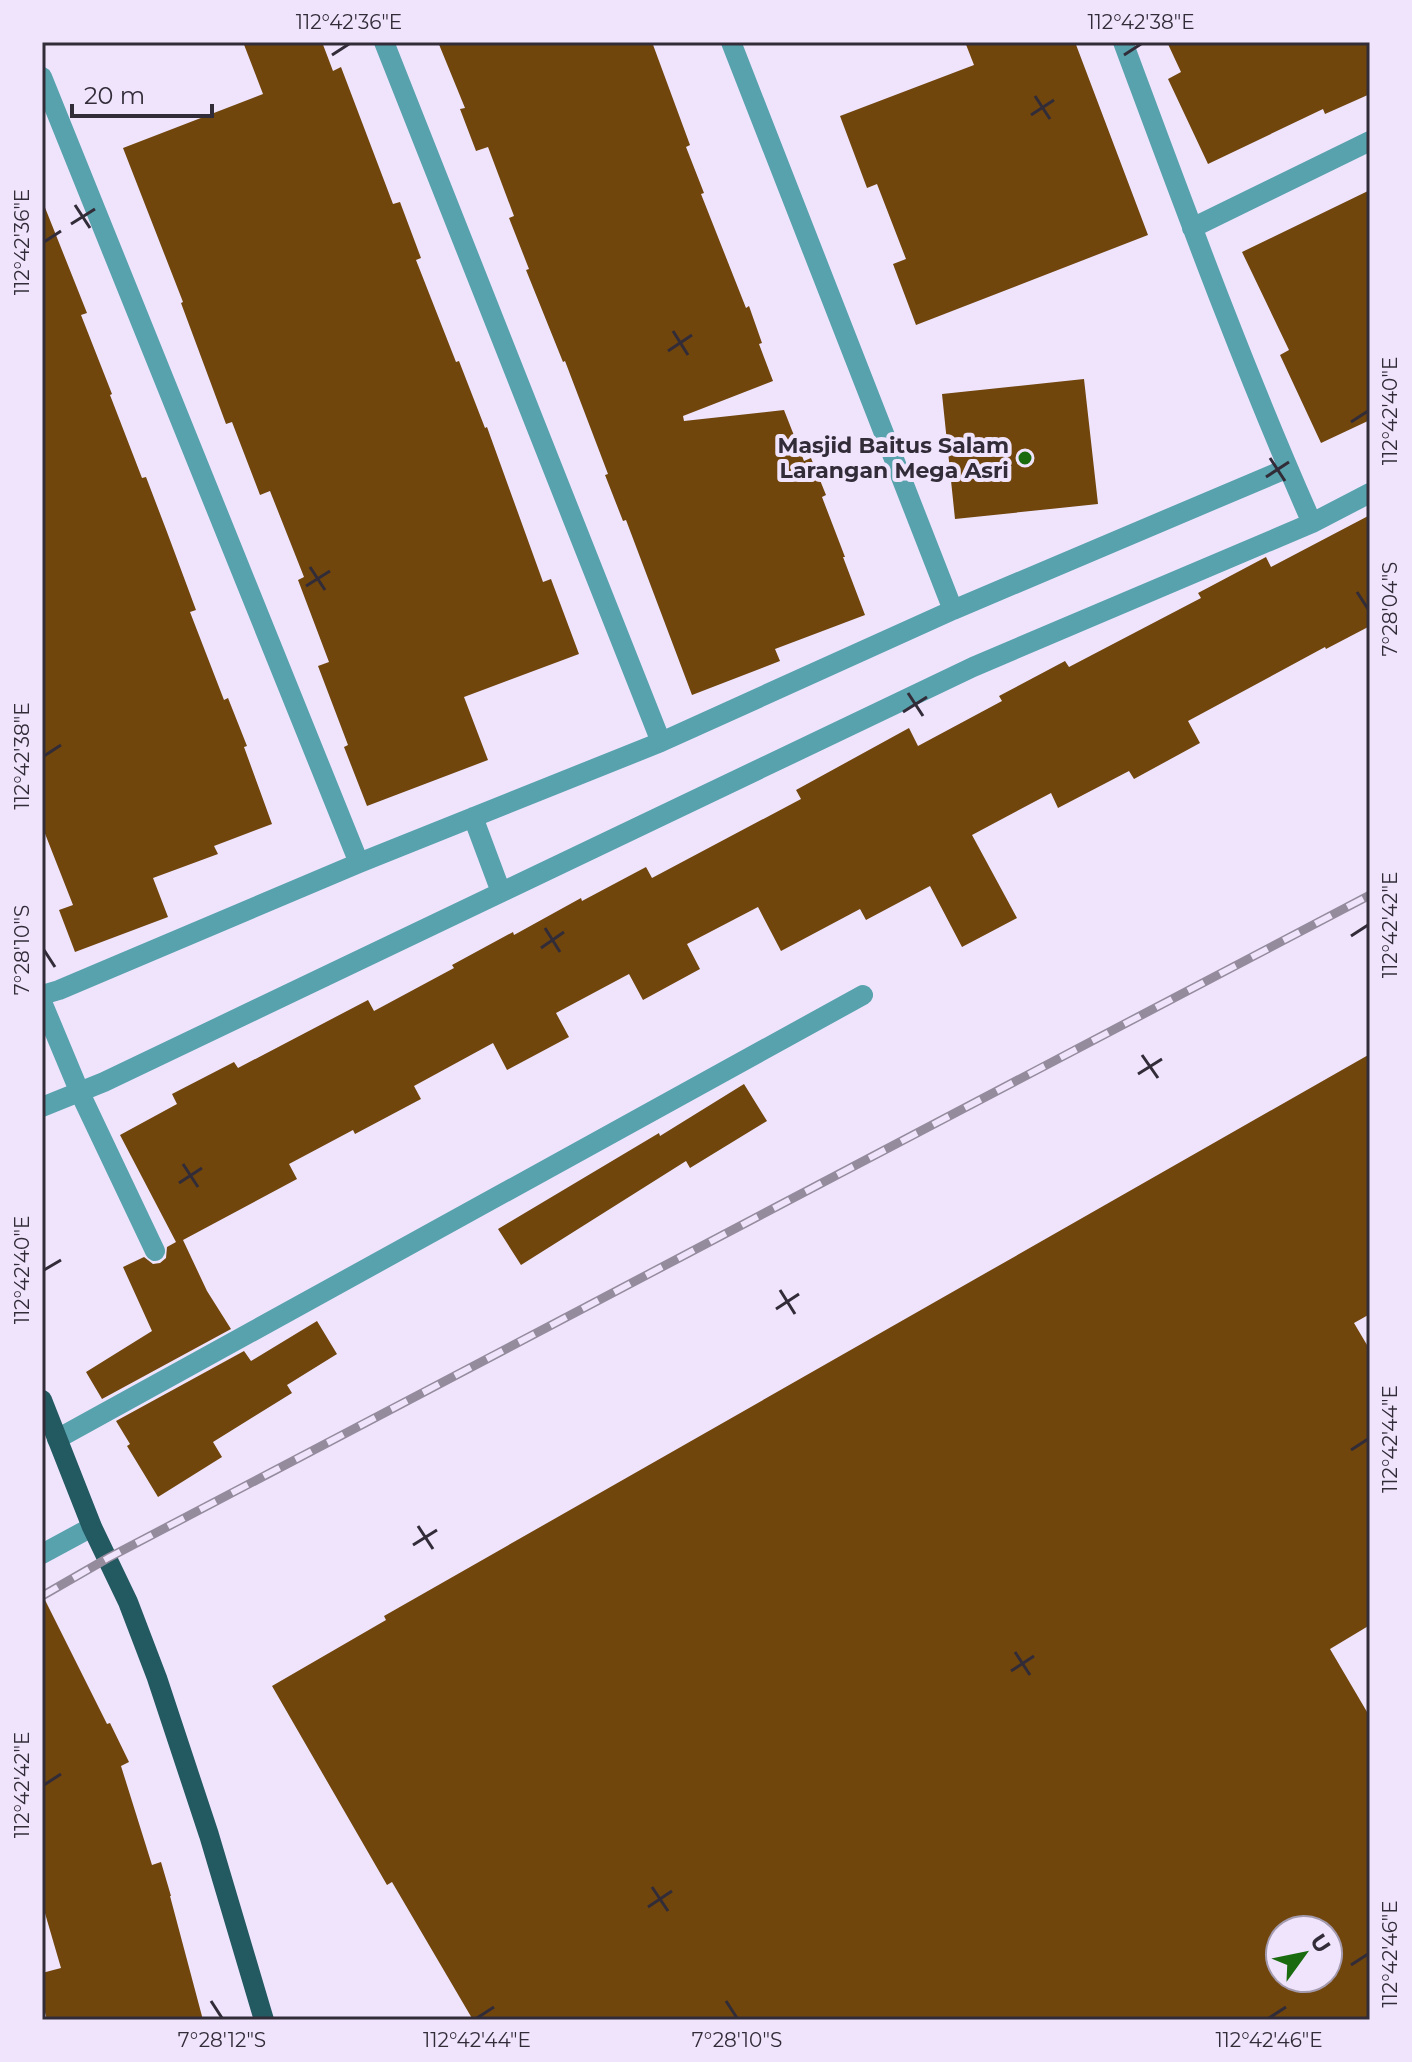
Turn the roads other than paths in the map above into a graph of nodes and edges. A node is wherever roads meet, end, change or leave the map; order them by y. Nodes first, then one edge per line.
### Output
1 (384, 42) edge
2 (731, 42) edge
3 (1123, 42) edge
4 (42, 77) edge
5 (1370, 141) edge
6 (1192, 228) junction
7 (1288, 468) junction
8 (1370, 493) edge
9 (1312, 523) junction
10 (953, 610) junction
11 (661, 742) junction
12 (473, 817) junction
13 (359, 863) junction
14 (501, 892) junction
15 (42, 995) edge
16 (863, 995) dead end
17 (42, 1002) edge
18 (80, 1093) junction
19 (42, 1107) edge
20 (155, 1251) dead end
21 (42, 1400) edge
22 (57, 1439) junction
23 (92, 1527) junction
24 (42, 1554) edge
25 (264, 2020) edge

1 - 11 street
2 - 10 street
3 - 6 street
4 - 13 street
5 - 6 street
6 - 7 street
7 - 9 street
7 - 10 street
8 - 9 street
9 - 14 street
10 - 11 street
11 - 12 street
12 - 13 street
12 - 14 street
13 - 15 street
14 - 18 street
16 - 22 street
17 - 18 street
18 - 19 street
18 - 20 street
21 - 22 main road
22 - 23 main road
23 - 24 street
23 - 25 main road

